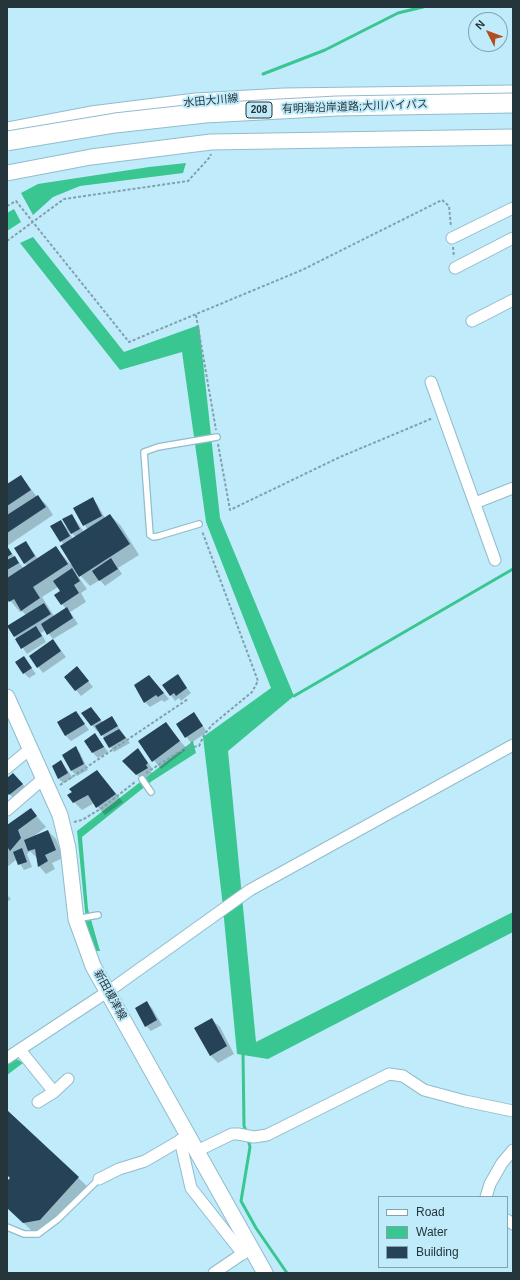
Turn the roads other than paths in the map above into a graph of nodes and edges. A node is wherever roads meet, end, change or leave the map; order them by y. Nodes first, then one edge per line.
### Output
1 (513, 93) edge
2 (513, 103) edge
3 (513, 110) edge
4 (8, 131) edge
5 (513, 137) edge
6 (7, 147) edge
7 (7, 173) edge
8 (513, 208) edge
9 (452, 238) road end
10 (513, 238) edge
11 (455, 268) road end
12 (513, 300) edge
13 (472, 321) dead end
14 (431, 382) dead end
15 (214, 438) road end
16 (513, 488) edge
17 (475, 503) junction
18 (199, 524) road end
19 (495, 560) dead end
20 (7, 697) edge
21 (513, 745) edge
22 (30, 749) junction
23 (7, 768) edge
24 (141, 778) road end
25 (47, 784) junction
26 (151, 792) dead end
27 (7, 810) edge
28 (98, 915) dead end
29 (76, 919) junction
30 (107, 992) junction
31 (20, 1050) junction
32 (7, 1058) edge
33 (68, 1079) dead end
34 (54, 1092) junction
35 (38, 1102) dead end
36 (513, 1111) edge
37 (184, 1138) junction
38 (197, 1150) junction
39 (513, 1152) edge
40 (99, 1179) joint
41 (486, 1196) edge
42 (7, 1227) edge
43 (248, 1251) junction
44 (214, 1273) edge
45 (266, 1273) edge

1 - 4 main road, 水田大川線
2 - 4 highway, 有明海沿岸道路;大川バイパス / 208, bridge
3 - 6 highway, 有明海沿岸道路;大川バイパス / 208
5 - 7 main road
8 - 9 street
10 - 11 street
12 - 13 street
14 - 17 street
15 - 18 lane
16 - 17 street
17 - 19 street
20 - 22 main road, 新田榎津線
21 - 30 street
22 - 23 street
22 - 25 main road, 新田榎津線
24 - 26 lane
25 - 27 street
25 - 29 main road, 新田榎津線
28 - 29 lane
29 - 30 main road, 新田榎津線
30 - 31 street
30 - 37 main road, 新田榎津線
31 - 32 street
31 - 34 street
33 - 34 street
34 - 35 street
36 - 38 street
37 - 38 main road, 新田榎津線
37 - 40 street
37 - 43 street
38 - 43 main road, 新田榎津線
39 - 41 street
40 - 42 lane
43 - 44 street
43 - 45 main road, 新田榎津線

